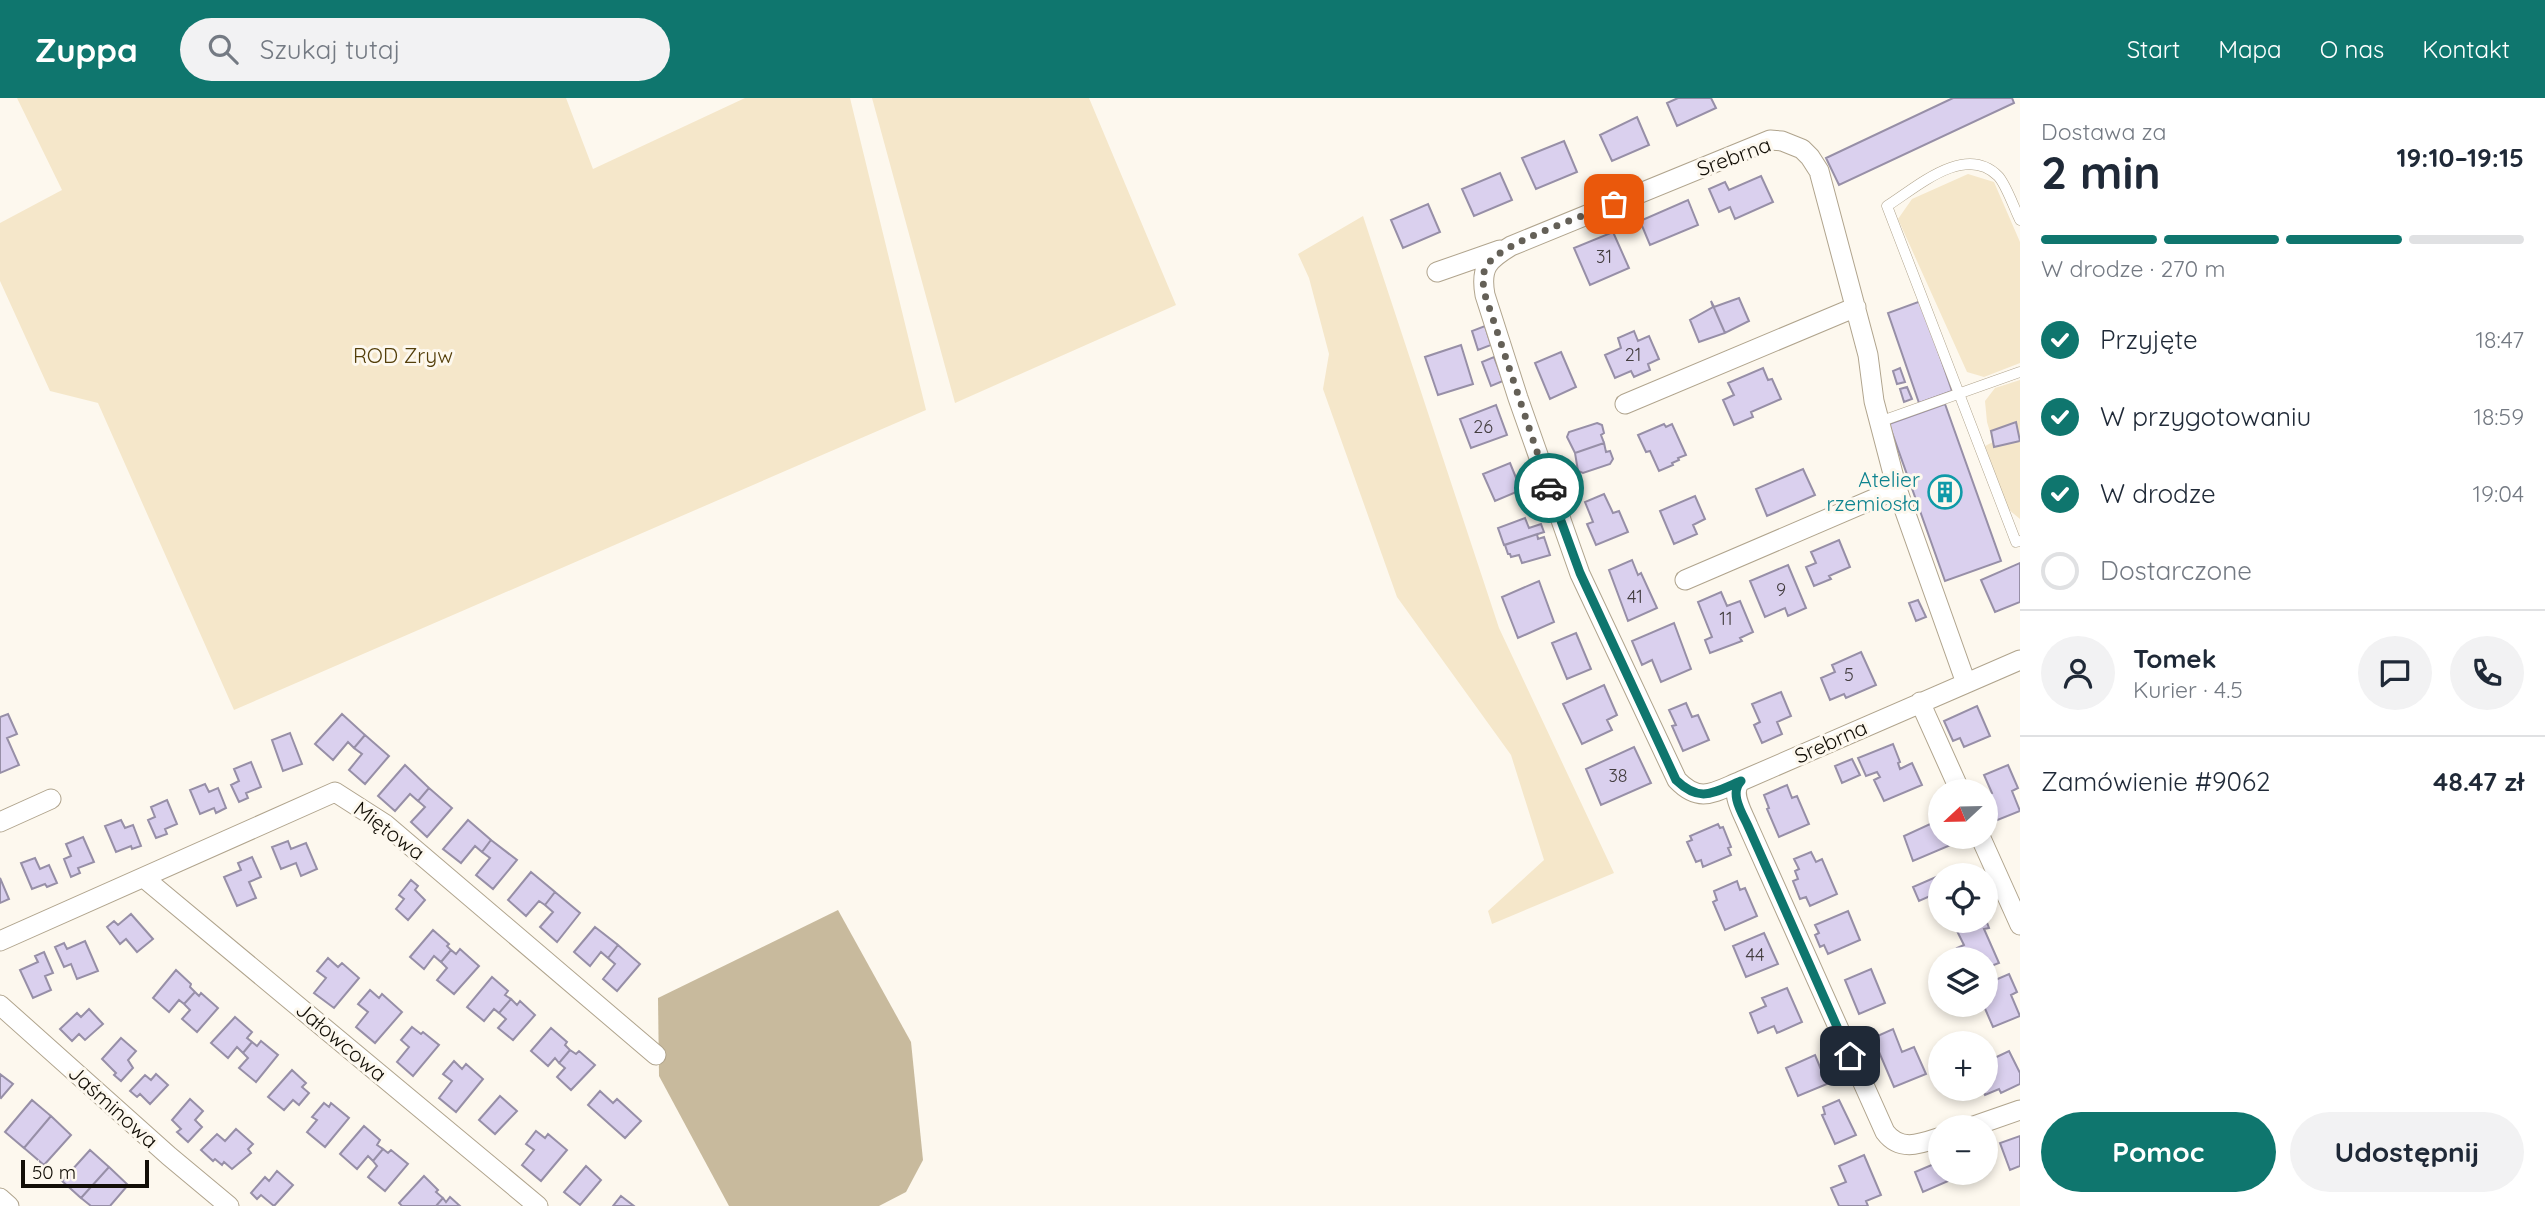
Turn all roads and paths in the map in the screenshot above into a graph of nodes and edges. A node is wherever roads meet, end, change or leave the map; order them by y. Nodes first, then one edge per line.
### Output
1 (2020, 220) edge
2 (1511, 246) junction
3 (1437, 272) dead end
4 (1856, 307) junction
5 (2020, 372) edge
6 (1960, 394) junction
7 (1625, 404) dead end
8 (1879, 422) junction
9 (1897, 489) junction
10 (2020, 541) edge
11 (1685, 580) dead end
12 (2020, 660) edge
13 (1966, 683) junction
14 (1920, 702) junction
15 (1955, 779) edge
16 (1741, 781) junction
17 (51, 799) dead end
18 (0, 822) edge
19 (1987, 849) edge
20 (144, 878) junction
21 (2016, 906) edge
22 (2020, 925) edge
23 (0, 941) edge
24 (0, 1004) edge
25 (656, 1055) dead end
26 (2020, 1110) edge
27 (1998, 1117) edge
28 (1928, 1140) edge
29 (0, 1198) edge
30 (9, 1206) edge
31 (229, 1206) edge
32 (538, 1206) edge

1 - 6 lane
2 - 3 street, Srebrna
2 - 4 street, Srebrna
2 - 16 street, Srebrna
4 - 7 street
4 - 8 street, Srebrna
5 - 6 lane
6 - 8 lane
6 - 10 lane
8 - 9 street, Srebrna
9 - 11 street
9 - 13 street, Srebrna
12 - 13 street, Srebrna
13 - 14 street, Srebrna
14 - 15 street
14 - 16 street, Srebrna
16 - 28 street
17 - 18 street
19 - 21 street
20 - 23 street, Miętowa
20 - 25 street, Miętowa
20 - 32 street, Jałowcowa
21 - 22 street
24 - 31 street, Jaśminowa
26 - 27 street
29 - 30 street

